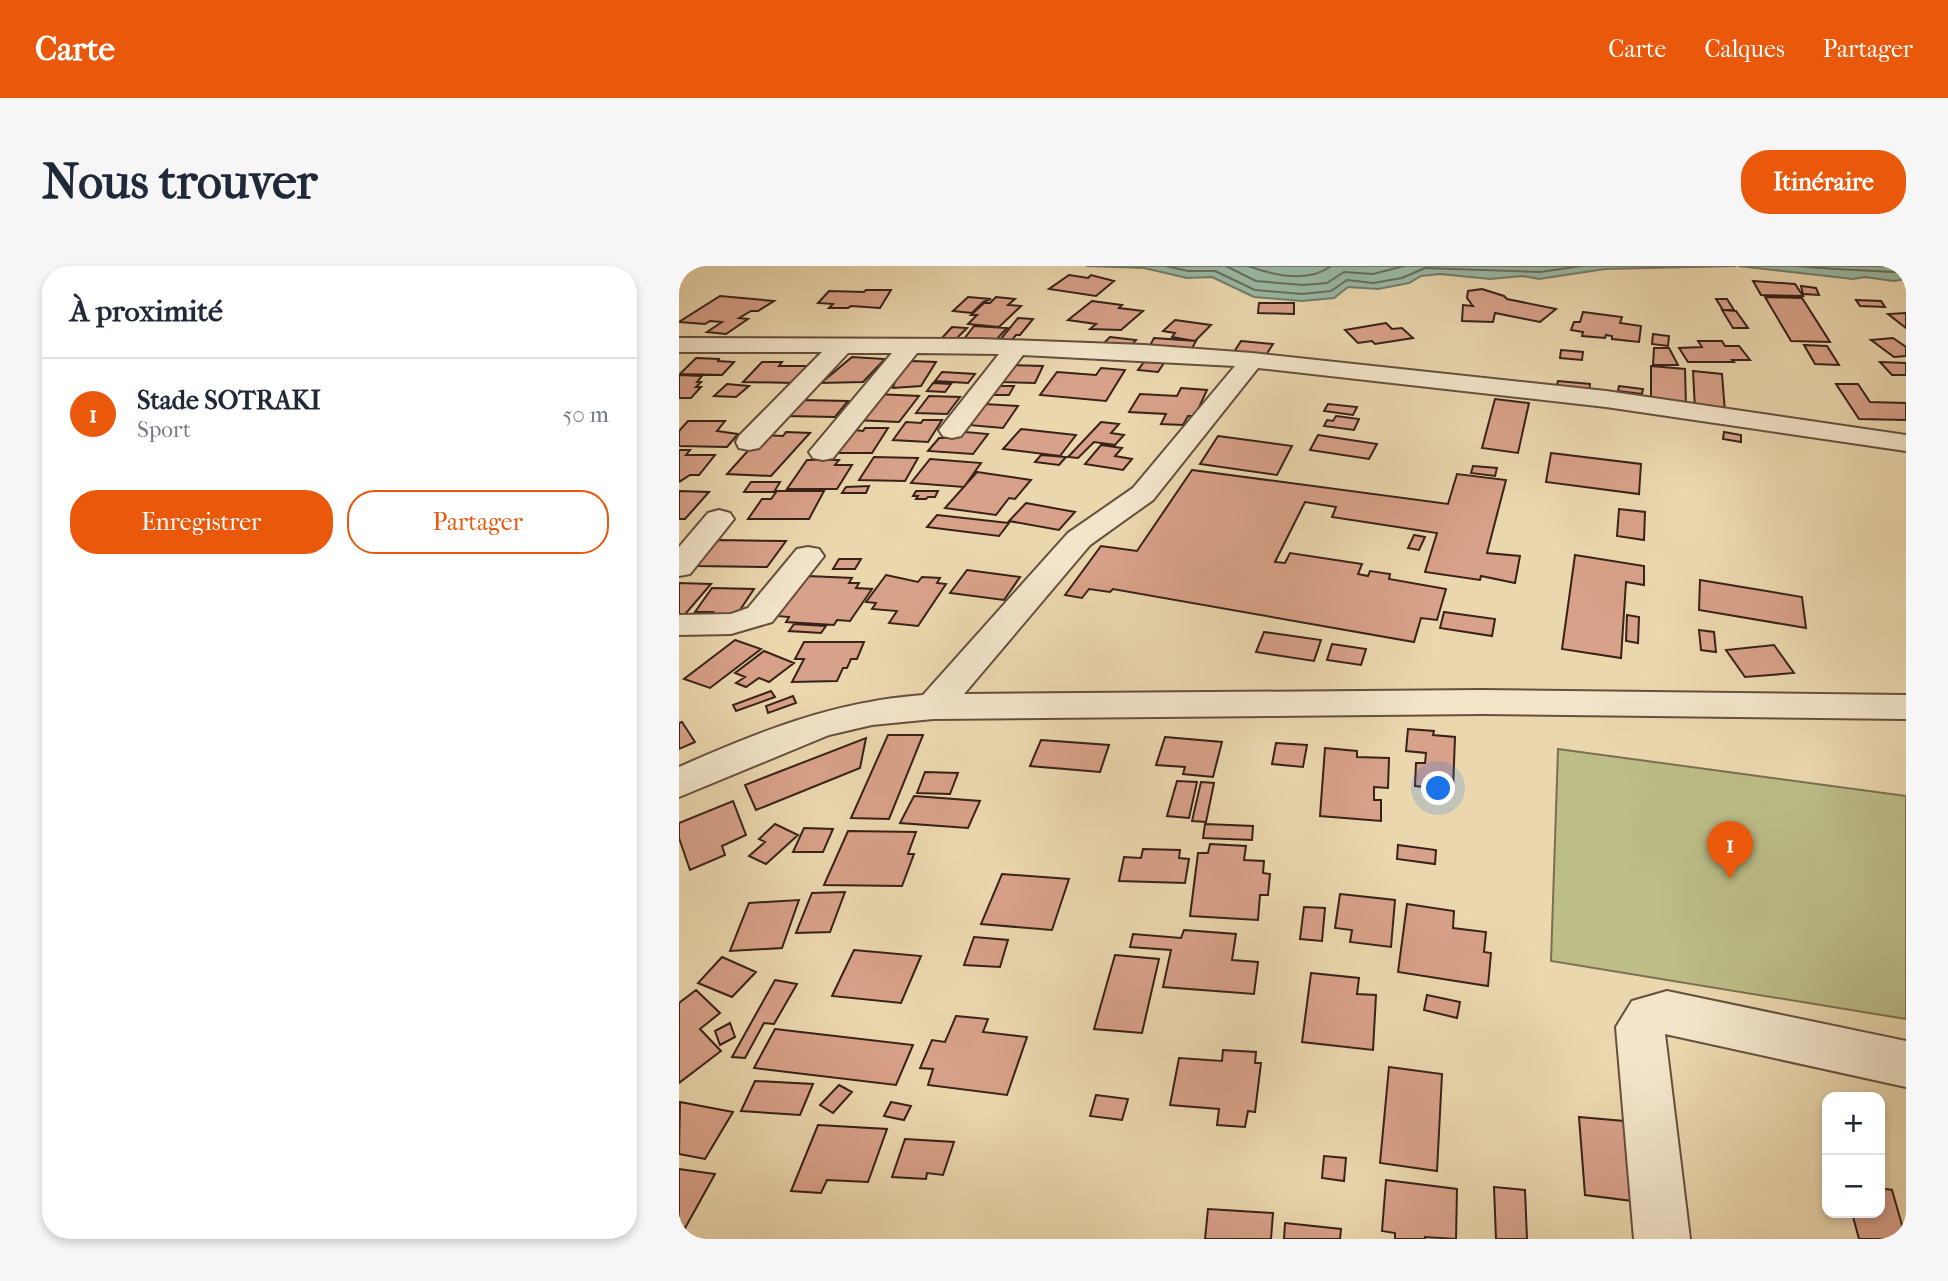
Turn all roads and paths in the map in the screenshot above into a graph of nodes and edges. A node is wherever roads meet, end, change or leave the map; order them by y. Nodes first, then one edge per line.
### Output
1 (679, 345) edge
2 (842, 345) junction
3 (910, 346) junction
4 (1016, 348) junction
5 (1252, 360) junction
6 (952, 430) dead end
7 (749, 442) dead end
8 (1906, 443) edge
9 (823, 452) dead end
10 (719, 519) dead end
11 (808, 556) dead end
12 (679, 567) edge
13 (679, 625) edge
14 (933, 707) junction
15 (1906, 707) edge
16 (679, 783) edge
17 (1906, 1064) edge
18 (1662, 1239) edge

1 - 2 street
2 - 3 street
2 - 7 street
3 - 4 street
3 - 9 street
4 - 5 street
4 - 6 street
5 - 8 street
5 - 14 street
10 - 12 street
11 - 13 street
14 - 15 street
14 - 16 street
17 - 18 street

